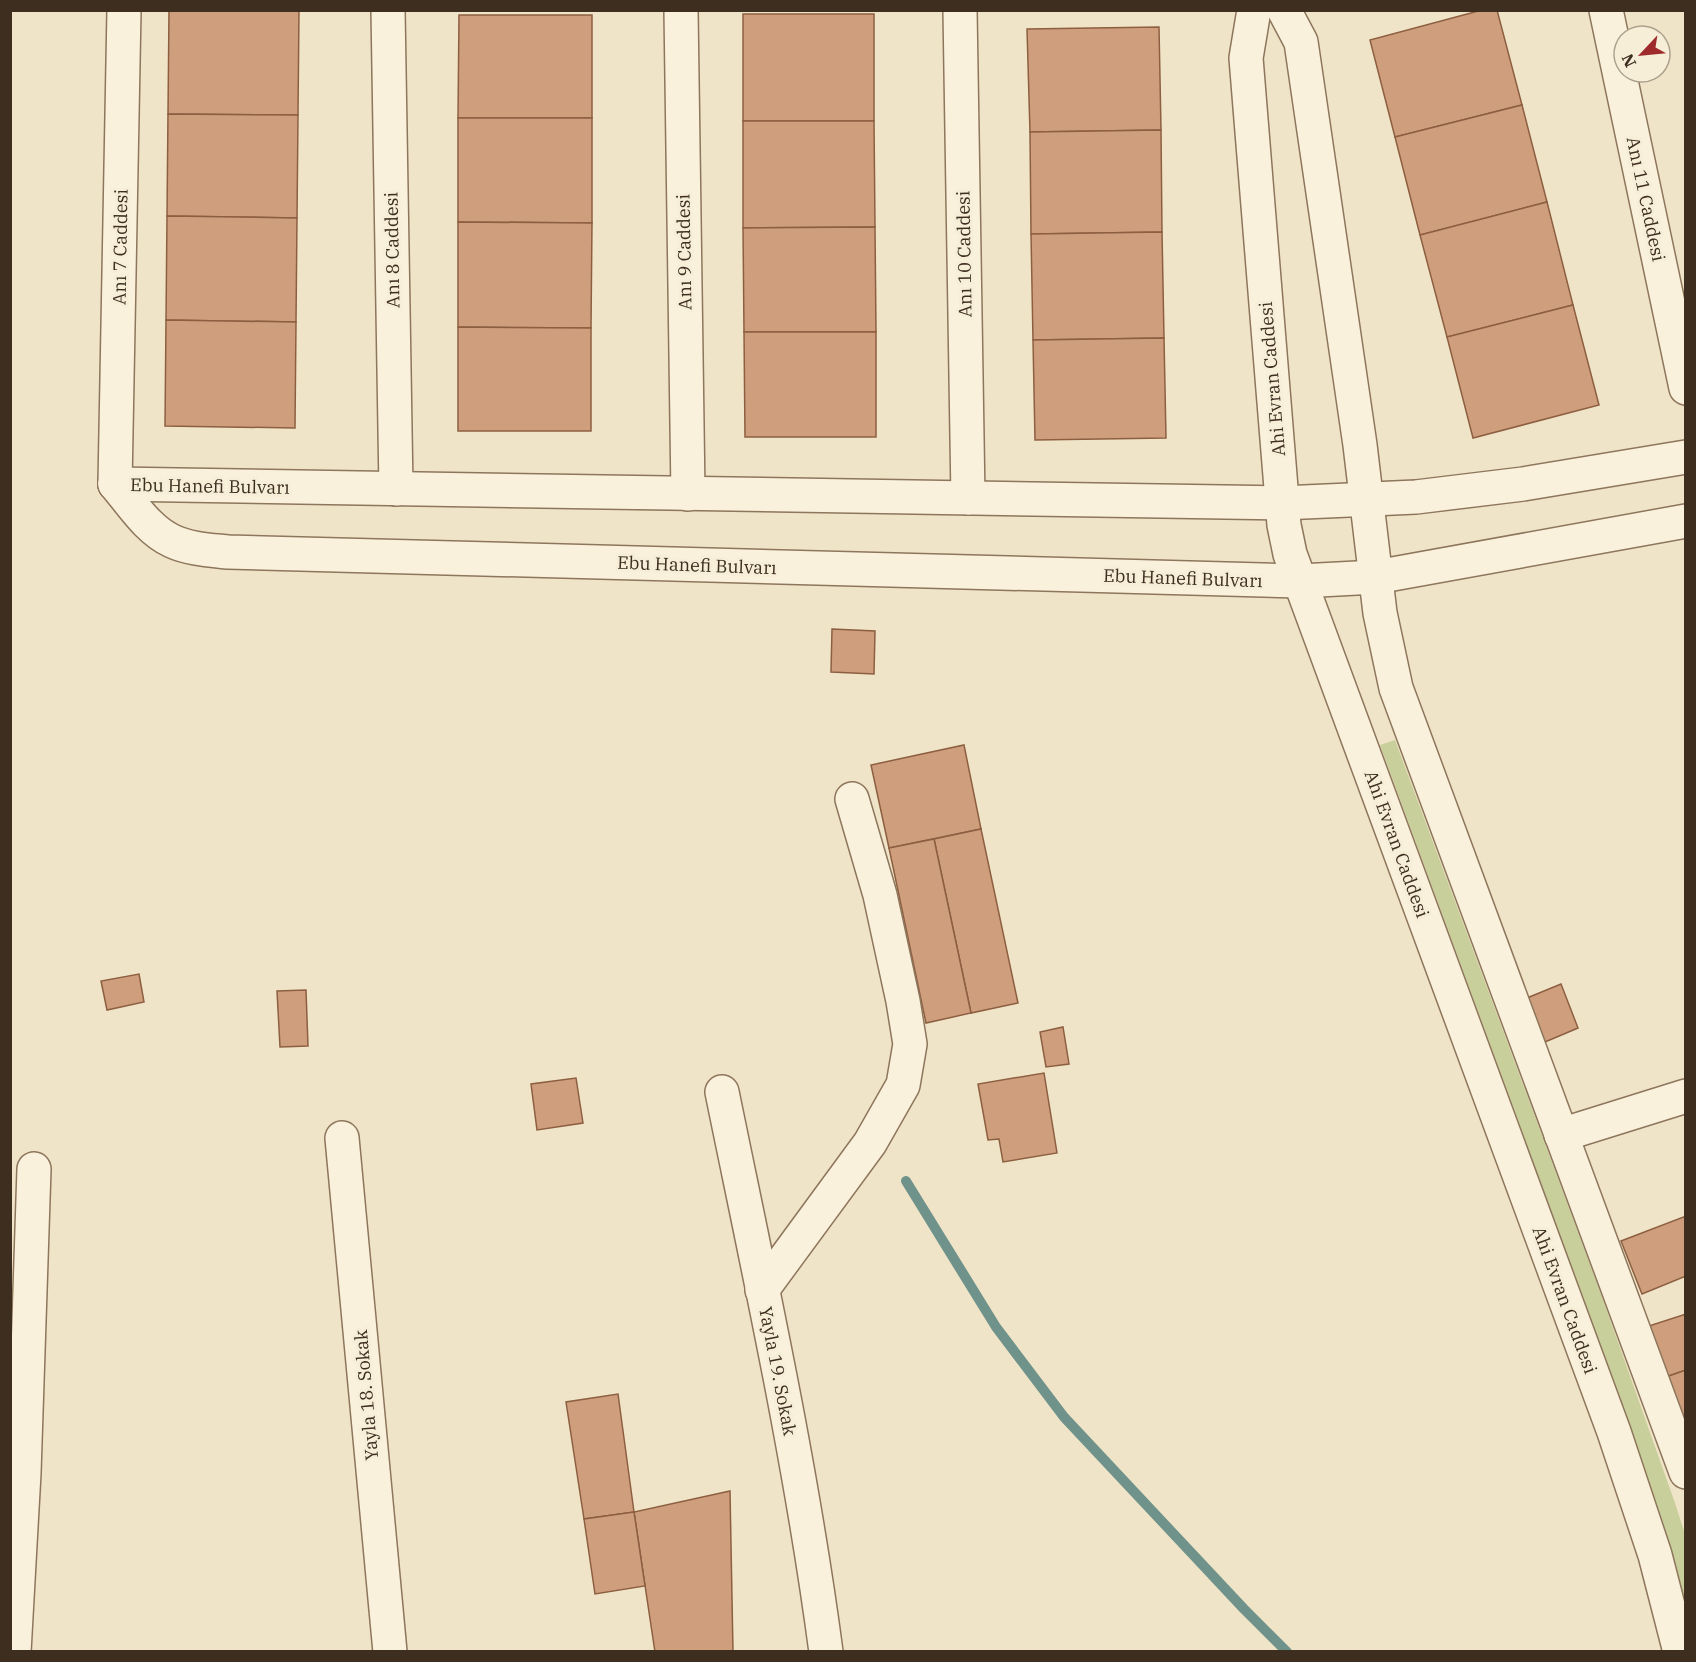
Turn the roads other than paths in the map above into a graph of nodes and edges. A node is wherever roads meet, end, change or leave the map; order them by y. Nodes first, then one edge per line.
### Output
1 (124, 10) edge
2 (388, 10) edge
3 (681, 10) edge
4 (960, 10) edge
5 (1254, 10) edge
6 (1284, 10) edge
7 (1606, 10) edge
8 (1686, 388) edge
9 (1686, 457) edge
10 (115, 484) junction
11 (396, 489) junction
12 (688, 494) junction
13 (968, 498) junction
14 (1366, 500) junction
15 (1282, 503) junction
16 (1686, 521) edge
17 (1376, 577) junction
18 (1300, 581) junction
19 (852, 799) dead end
20 (722, 1092) dead end
21 (1686, 1096) edge
22 (1561, 1135) junction
23 (342, 1138) dead end
24 (34, 1169) dead end
25 (762, 1290) junction
26 (1686, 1472) edge
27 (14, 1652) edge
28 (390, 1652) edge
29 (826, 1652) edge
30 (1680, 1652) edge

1 - 10 street, Anı 7 Caddesi
2 - 11 street, Anı 8 Caddesi
3 - 12 street, Anı 9 Caddesi
4 - 13 street, Anı 10 Caddesi
5 - 15 street, Ahi Evran Caddesi
6 - 14 street
7 - 8 street, Anı 11 Caddesi
9 - 14 street, Ebu Hanefi Bulvarı
10 - 11 street, Ebu Hanefi Bulvarı
10 - 18 street, Ebu Hanefi Bulvarı
11 - 12 street, Ebu Hanefi Bulvarı
12 - 13 street, Ebu Hanefi Bulvarı
13 - 15 street, Ebu Hanefi Bulvarı
14 - 15 street, Ebu Hanefi Bulvarı
14 - 17 street
15 - 18 street, Ahi Evran Caddesi
16 - 17 street, Ebu Hanefi Bulvarı
17 - 18 street, Ebu Hanefi Bulvarı
17 - 22 street
18 - 30 street, Ahi Evran Caddesi
19 - 25 street
20 - 25 street, Yayla 19. Sokak
21 - 22 street
22 - 26 street
23 - 28 street, Yayla 18. Sokak
24 - 27 street
25 - 29 street, Yayla 19. Sokak

